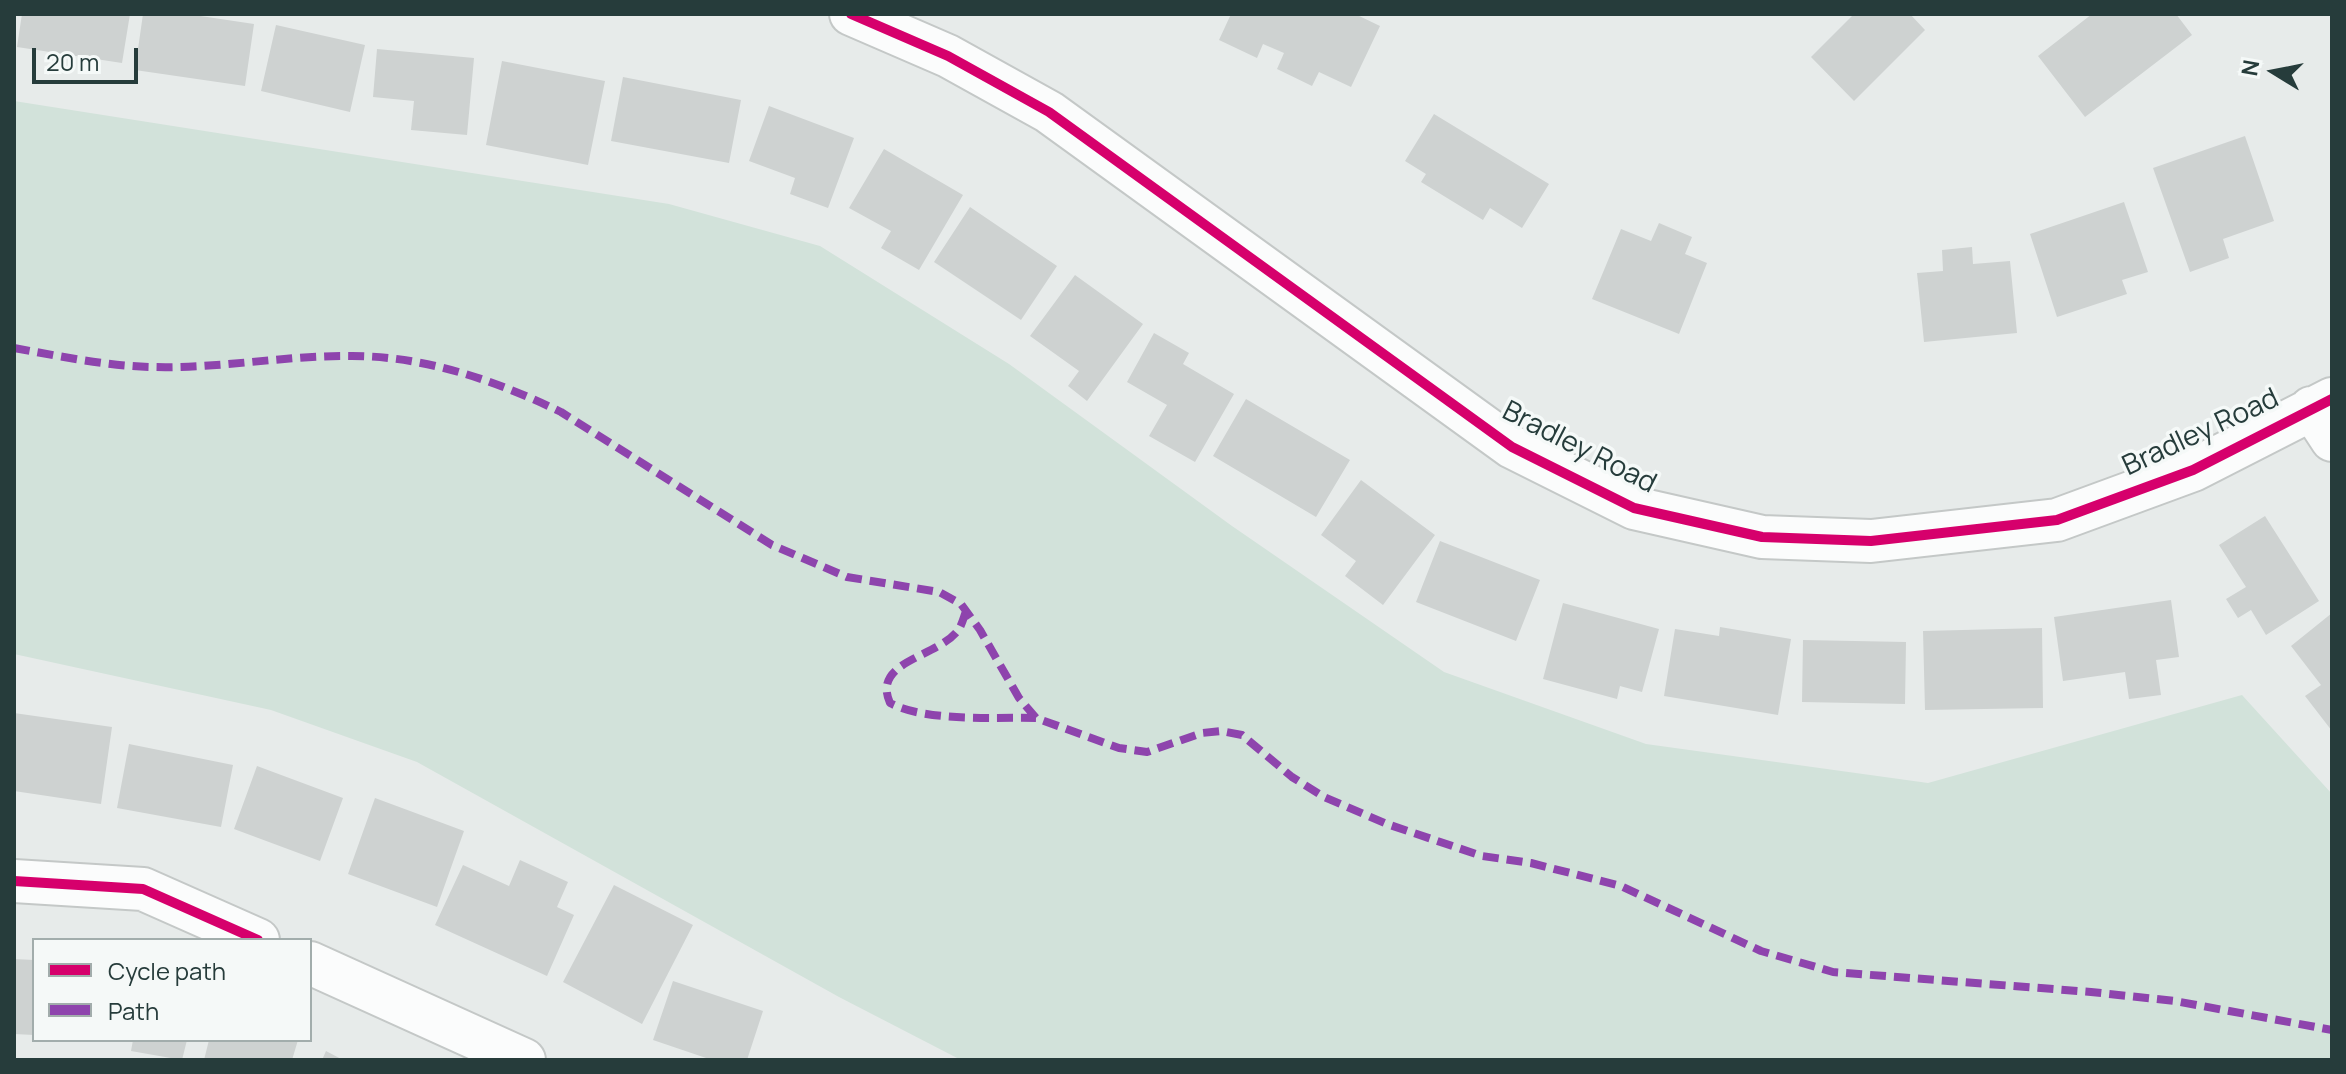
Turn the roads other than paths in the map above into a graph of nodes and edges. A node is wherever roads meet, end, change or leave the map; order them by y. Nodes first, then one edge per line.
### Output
1 (851, 14) edge
2 (2325, 416) edge
3 (14, 881) edge
4 (253, 938) edge
5 (312, 964) edge
6 (524, 1060) edge

1 - 2 street, Bradley Road
3 - 4 street
5 - 6 street

